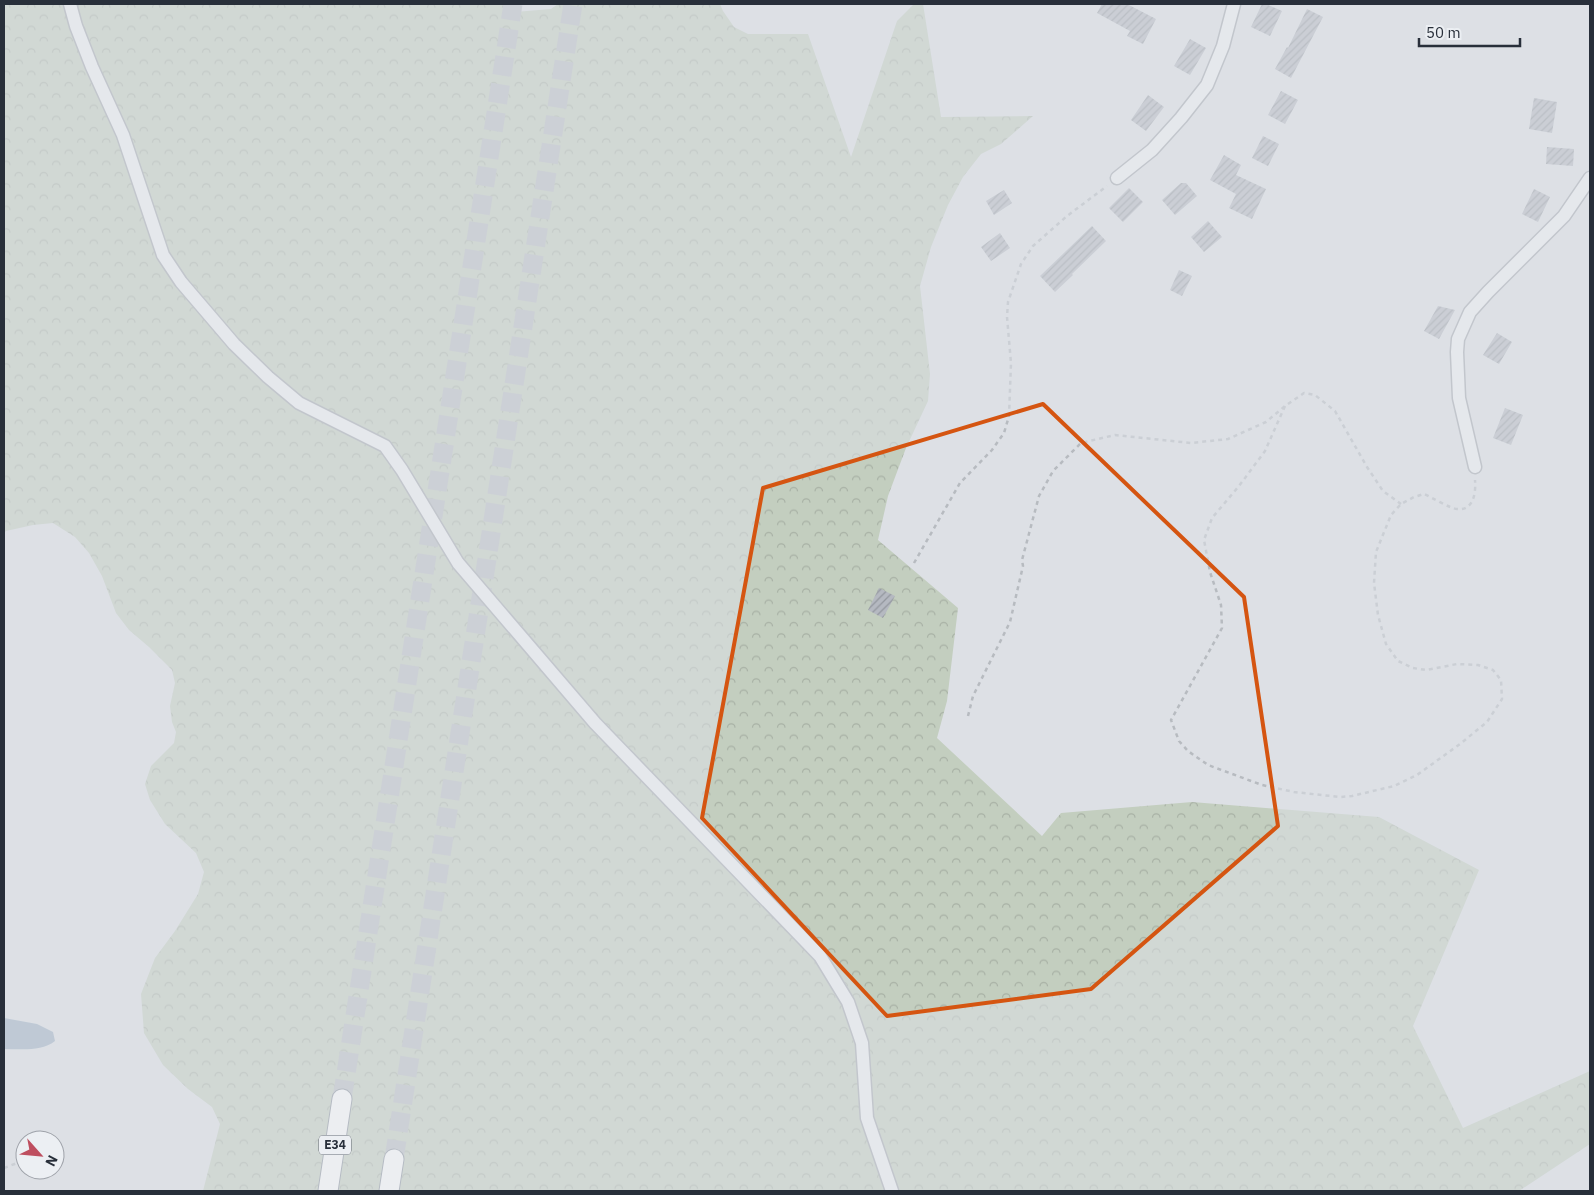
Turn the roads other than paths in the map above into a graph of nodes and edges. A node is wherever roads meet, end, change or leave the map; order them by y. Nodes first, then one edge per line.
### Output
1 (70, 4) edge
2 (1234, 4) edge
3 (1117, 178) road end
4 (1590, 178) edge
5 (1475, 467) road end
6 (342, 1099) tunnel mouth
7 (394, 1159) tunnel mouth
8 (328, 1191) edge
9 (389, 1191) edge
10 (892, 1191) edge

1 - 10 street
2 - 3 street
4 - 5 street
6 - 8 highway, E34
7 - 9 highway

